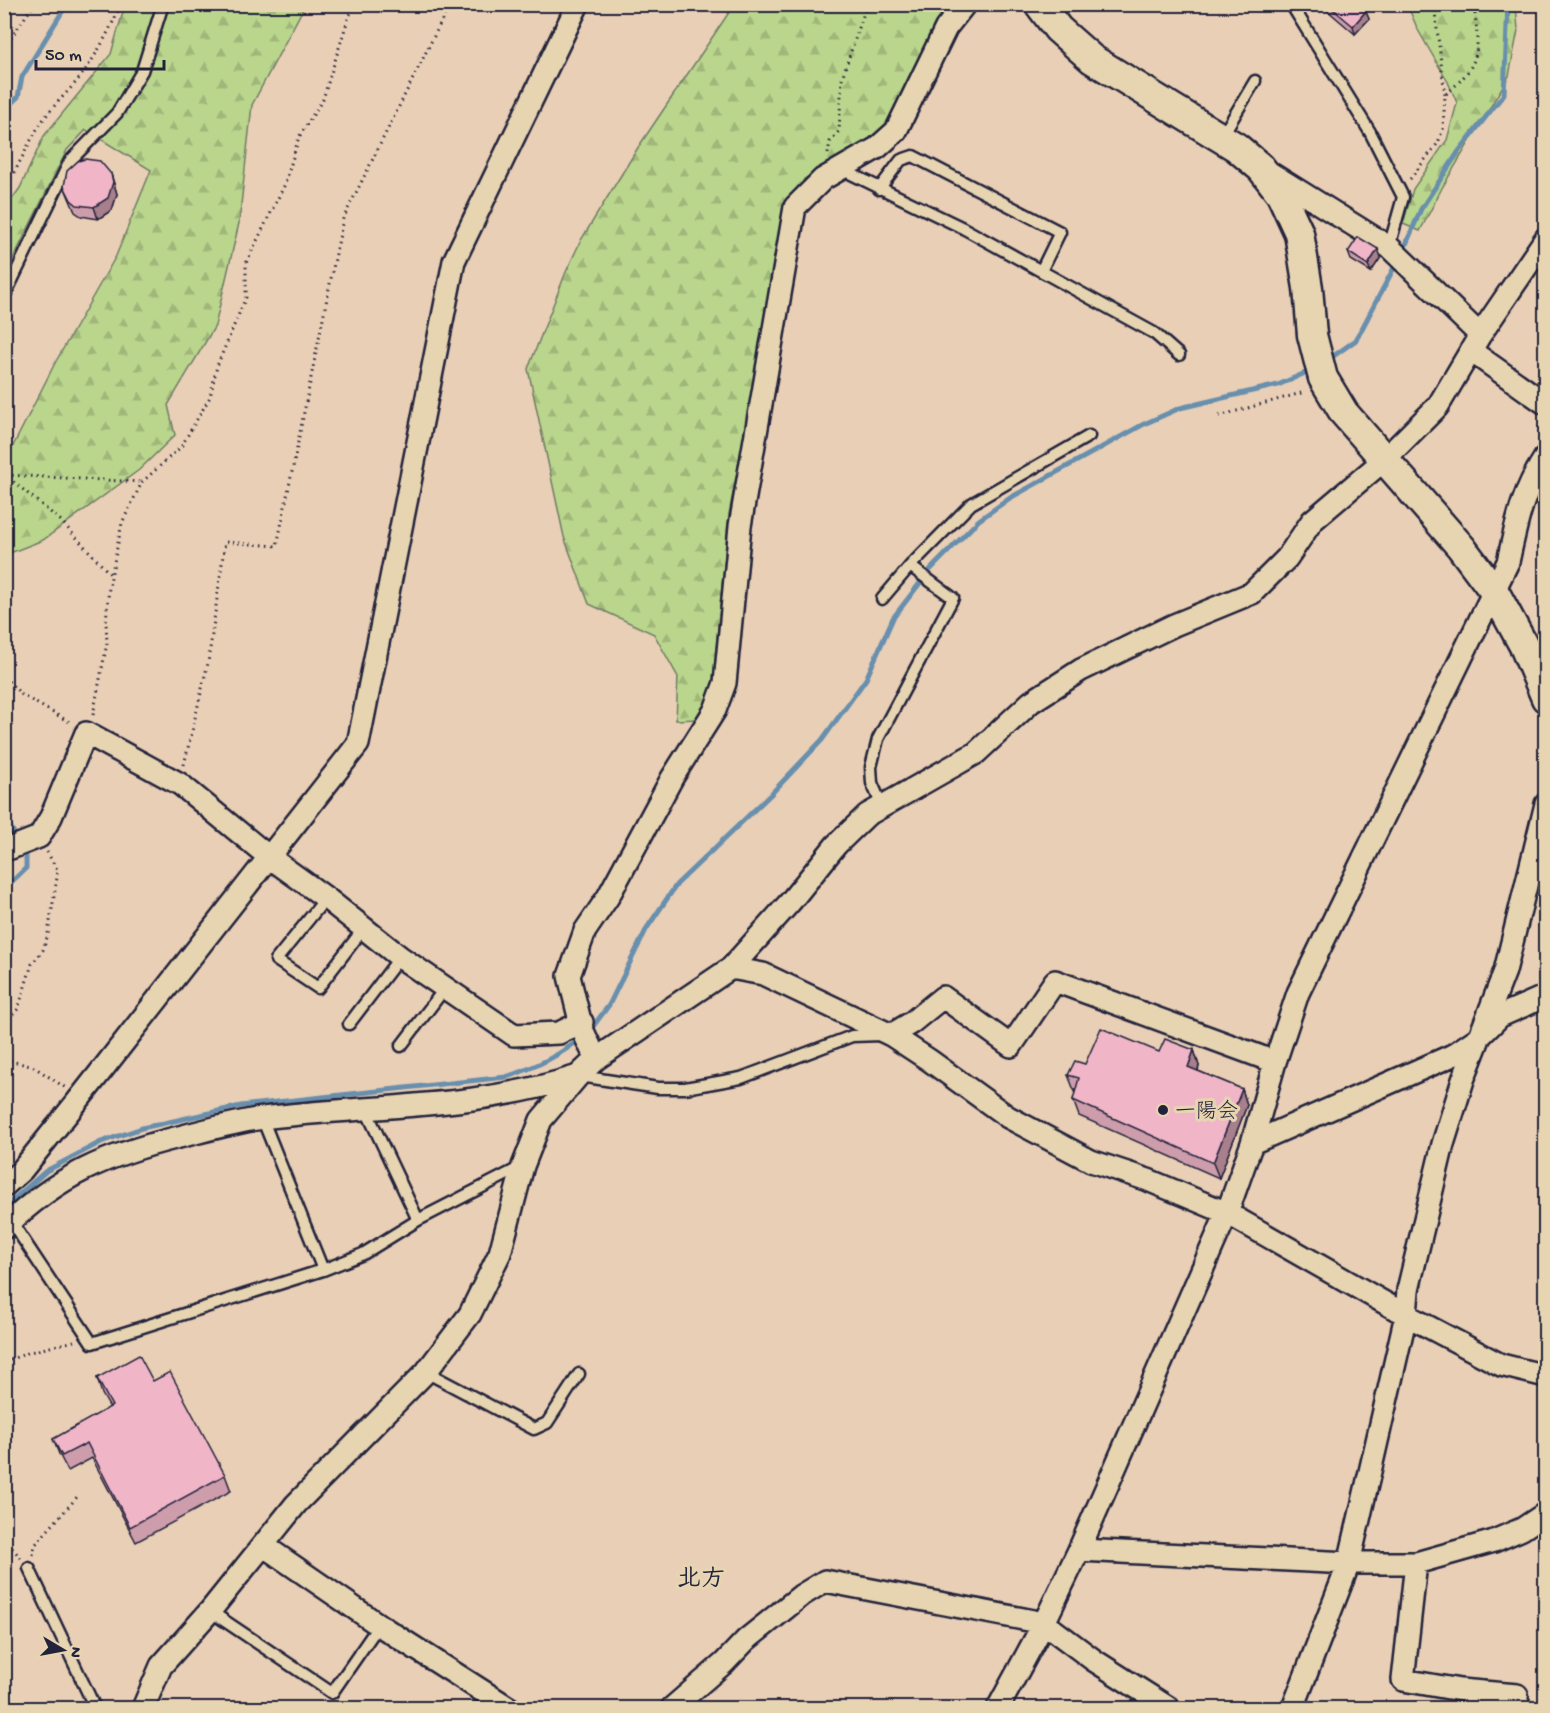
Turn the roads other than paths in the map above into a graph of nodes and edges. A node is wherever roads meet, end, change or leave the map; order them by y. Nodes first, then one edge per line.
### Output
1 (163, 4) edge
2 (578, 4) edge
3 (965, 4) edge
4 (1039, 4) edge
5 (1291, 4) edge
6 (1255, 81) dead end
7 (1220, 138) junction
8 (1262, 168) junction
9 (832, 174) junction
10 (879, 189) junction
11 (1545, 238) edge
12 (1397, 256) junction
13 (1041, 271) junction
14 (4, 297) edge
15 (1476, 343) junction
16 (1179, 355) dead end
17 (1545, 404) edge
18 (1089, 436) dead end
19 (1545, 456) edge
20 (1384, 460) junction
21 (914, 568) junction
22 (1494, 591) junction
23 (882, 599) dead end
24 (1545, 698) edge
25 (1545, 804) edge
26 (882, 806) junction
27 (4, 849) edge
28 (269, 857) junction
29 (326, 898) junction
30 (364, 928) junction
31 (400, 957) junction
32 (731, 968) junction
33 (445, 988) junction
34 (1545, 996) edge
35 (349, 1024) dead end
36 (891, 1035) junction
37 (1478, 1038) junction
38 (587, 1039) junction
39 (401, 1046) dead end
40 (1275, 1062) junction
41 (578, 1076) junction
42 (366, 1110) junction
43 (262, 1118) junction
44 (1252, 1143) junction
45 (523, 1166) junction
46 (4, 1186) edge
47 (1227, 1213) junction
48 (418, 1220) junction
49 (8, 1225) edge
50 (324, 1270) junction
51 (1407, 1315) junction
52 (426, 1372) junction
53 (579, 1374) dead end
54 (1545, 1376) edge
55 (1545, 1513) edge
56 (264, 1546) junction
57 (1079, 1550) junction
58 (1349, 1563) junction
59 (1416, 1563) junction
60 (29, 1568) road end
61 (210, 1611) junction
62 (1044, 1623) junction
63 (380, 1625) junction
64 (95, 1708) edge
65 (143, 1708) edge
66 (509, 1708) edge
67 (672, 1708) edge
68 (998, 1708) edge
69 (1169, 1708) edge
70 (1293, 1708) edge
71 (1520, 1708) edge

1 - 14 lane
2 - 28 street
3 - 9 street
4 - 7 street
5 - 12 lane
6 - 7 lane
7 - 8 street
8 - 12 street
8 - 20 street
9 - 10 lane
9 - 38 street
10 - 13 lane
10 - 13 lane
11 - 15 street
12 - 15 street
13 - 16 lane
15 - 17 street
15 - 20 street
18 - 21 lane
19 - 22 street
20 - 22 street
20 - 26 street
21 - 23 lane
21 - 26 lane
22 - 24 street
22 - 40 street
25 - 37 street
26 - 32 street
27 - 28 street
28 - 29 street
28 - 46 street
29 - 30 street
29 - 30 lane
30 - 31 street
31 - 33 street
31 - 35 lane
32 - 36 street
32 - 38 street
33 - 38 street
33 - 39 lane
34 - 37 street
36 - 40 street
36 - 41 lane
36 - 47 street
37 - 44 street
37 - 51 street
38 - 41 street
40 - 44 street
41 - 42 street
41 - 45 street
42 - 43 street
42 - 48 lane
43 - 49 street
43 - 50 lane
44 - 47 street
45 - 48 lane
45 - 52 street
47 - 51 street
47 - 57 street
48 - 50 lane
49 - 50 lane
51 - 54 street
51 - 58 street
52 - 53 lane
52 - 56 street
55 - 59 street
56 - 61 street
56 - 63 street
57 - 58 street
57 - 62 street
58 - 59 street
58 - 70 street
59 - 71 street
60 - 64 lane
61 - 63 lane
61 - 65 street
62 - 67 street
62 - 68 street
62 - 69 street
63 - 66 street

